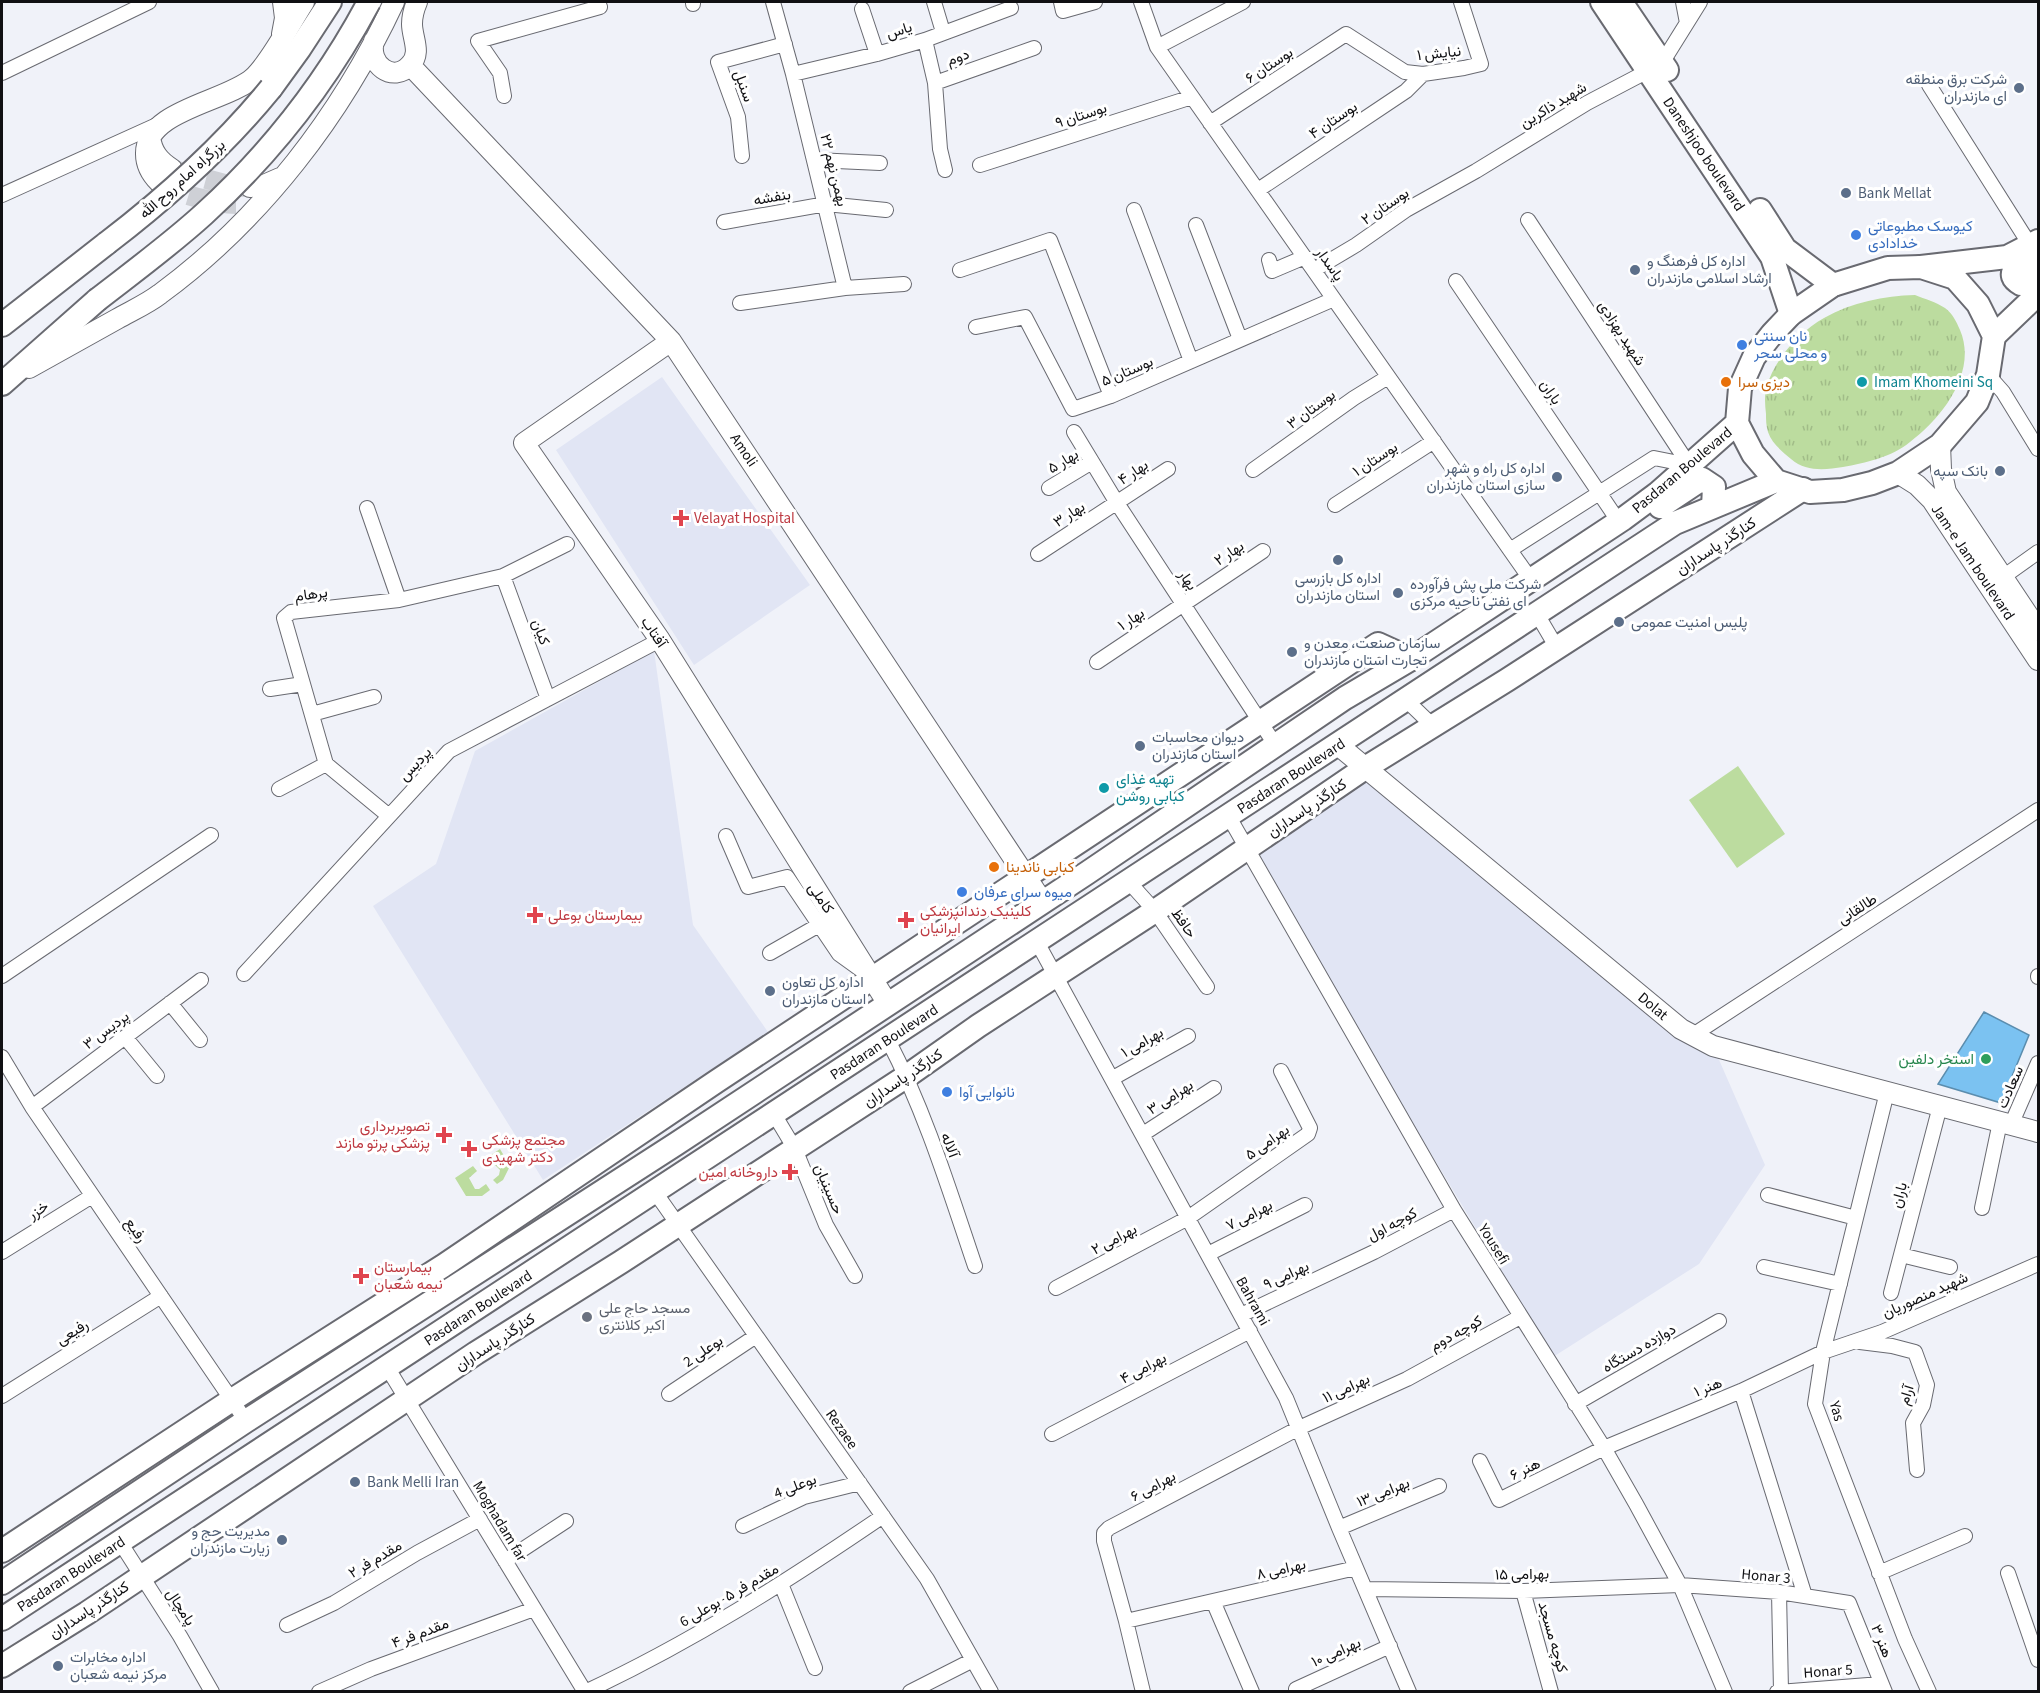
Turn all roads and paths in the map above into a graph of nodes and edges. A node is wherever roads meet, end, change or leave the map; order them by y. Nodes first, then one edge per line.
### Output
1 (149, 2) edge
2 (283, 2) edge
3 (304, 2) edge
4 (330, 2) edge
5 (369, 2) edge
6 (394, 2) edge
7 (417, 2) edge
8 (598, 2) edge
9 (772, 2) edge
10 (934, 2) edge
11 (1061, 2) edge
12 (1095, 2) edge
13 (1141, 2) edge
14 (1461, 2) edge
15 (1602, 2) edge
16 (1621, 2) edge
17 (1683, 2) edge
18 (1700, 2) edge
19 (1234, 4) edge
20 (1011, 8) dead end
21 (862, 9) dead end
22 (1687, 23) junction
23 (943, 32) junction
24 (1346, 34) joint
25 (925, 40) junction
26 (374, 41) junction
27 (785, 44) junction
28 (277, 45) junction
29 (1157, 47) junction
30 (1034, 48) dead end
31 (877, 54) junction
32 (1655, 67) junction
33 (402, 68) junction
34 (2, 73) edge
35 (793, 74) junction
36 (1423, 74) junction
37 (935, 83) junction
38 (1929, 85) dead end
39 (344, 94) junction
40 (504, 96) dead end
41 (1192, 97) junction
42 (166, 120) junction
43 (1210, 123) junction
44 (742, 156) dead end
45 (815, 160) junction
46 (880, 163) dead end
47 (980, 165) dead end
48 (945, 170) dead end
49 (1476, 171) joint
50 (286, 173) junction
51 (165, 175) tunnel mouth
52 (250, 187) tunnel mouth
53 (271, 190) junction
54 (1258, 190) junction
55 (2, 195) edge
56 (236, 204) tunnel mouth
57 (826, 204) junction
58 (886, 210) dead end
59 (1134, 210) dead end
60 (1528, 220) dead end
61 (724, 222) dead end
62 (1196, 225) dead end
63 (2036, 247) edge
64 (1305, 257) junction
65 (1269, 260) dead end
66 (1921, 267) junction
67 (960, 270) dead end
68 (1314, 270) junction
69 (2038, 276) edge
70 (1456, 281) dead end
71 (904, 284) dead end
72 (1833, 285) junction
73 (845, 288) junction
74 (2038, 294) edge
75 (1334, 299) junction
76 (740, 303) dead end
77 (1791, 314) junction
78 (2, 325) edge
79 (976, 327) dead end
80 (1994, 336) junction
81 (1240, 339) junction
82 (671, 341) junction
83 (1191, 361) junction
84 (1988, 375) junction
85 (1388, 377) junction
86 (4, 382) edge
87 (1112, 396) junction
88 (1737, 423) junction
89 (1074, 432) dead end
90 (1434, 441) junction
91 (1940, 445) junction
92 (2038, 449) edge
93 (1092, 462) junction
94 (1689, 465) junction
95 (1168, 469) dead end
96 (1253, 470) dead end
97 (1898, 473) junction
98 (1776, 481) junction
99 (1049, 488) dead end
100 (1803, 489) junction
101 (1599, 493) junction
102 (1117, 503) junction
103 (1335, 505) dead end
104 (1713, 507) junction
105 (367, 508) dead end
106 (1621, 520) junction
107 (567, 544) dead end
108 (1510, 550) junction
109 (1263, 551) dead end
110 (2038, 552) edge
111 (1038, 554) dead end
112 (503, 576) junction
113 (2003, 577) junction
114 (1531, 580) junction
115 (399, 600) junction
116 (1184, 604) junction
117 (1537, 614) junction
118 (2019, 615) junction
119 (2038, 630) edge
120 (660, 640) junction
121 (1557, 648) junction
122 (1410, 659) junction
123 (2038, 660) edge
124 (1097, 662) dead end
125 (1330, 675) junction
126 (303, 684) junction
127 (270, 689) dead end
128 (374, 697) dead end
129 (1345, 698) junction
130 (548, 699) junction
131 (1406, 700) junction
132 (312, 714) junction
133 (1260, 721) junction
134 (1433, 726) junction
135 (1338, 745) junction
136 (1276, 746) junction
137 (326, 764) junction
138 (1365, 768) junction
139 (279, 789) dead end
140 (2038, 810) edge
141 (389, 816) junction
142 (1229, 817) junction
143 (211, 836) dead end
144 (726, 836) dead end
145 (1248, 848) junction
146 (1026, 876) junction
147 (1130, 882) junction
148 (1042, 901) junction
149 (1155, 911) junction
150 (819, 925) junction
151 (1037, 942) junction
152 (770, 953) dead end
153 (243, 974) dead end
154 (1056, 975) junction
155 (2, 976) edge
156 (872, 978) junction
157 (201, 980) dead end
158 (1207, 987) dead end
159 (170, 1003) junction
160 (888, 1004) junction
161 (1693, 1035) junction
162 (1188, 1036) dead end
163 (125, 1037) junction
164 (200, 1040) dead end
165 (888, 1040) junction
166 (2, 1057) edge
167 (2038, 1063) edge
168 (1281, 1071) dead end
169 (157, 1076) dead end
170 (907, 1076) junction
171 (1113, 1078) junction
172 (1214, 1088) dead end
173 (1887, 1092) junction
174 (1940, 1106) junction
175 (32, 1107) junction
176 (774, 1114) junction
177 (2006, 1123) junction
178 (2038, 1132) edge
179 (1143, 1134) junction
180 (795, 1149) junction
181 (655, 1192) junction
182 (1768, 1195) dead end
183 (92, 1196) junction
184 (1305, 1205) dead end
185 (1982, 1208) dead end
186 (1454, 1210) junction
187 (1188, 1218) junction
188 (1856, 1218) junction
189 (678, 1225) junction
190 (2, 1252) edge
191 (1208, 1254) junction
192 (1901, 1255) junction
193 (2038, 1264) edge
194 (975, 1266) dead end
195 (1346, 1266) joint
196 (1764, 1267) dead end
197 (1950, 1267) dead end
198 (855, 1276) dead end
199 (1840, 1284) junction
200 (1056, 1288) dead end
201 (1891, 1293) dead end
202 (161, 1296) junction
203 (1241, 1315) junction
204 (1520, 1317) junction
205 (1719, 1321) dead end
206 (1250, 1331) junction
207 (756, 1336) junction
208 (1858, 1342) junction
209 (1824, 1352) junction
210 (387, 1367) junction
211 (1407, 1378) joint
212 (1742, 1391) junction
213 (669, 1394) dead end
214 (2, 1396) edge
215 (232, 1400) junction
216 (406, 1400) junction
217 (1575, 1404) junction
218 (246, 1421) junction
219 (1299, 1428) junction
220 (1052, 1434) dead end
221 (1604, 1448) junction
222 (1480, 1461) dead end
223 (1917, 1470) dead end
224 (860, 1483) junction
225 (1439, 1486) dead end
226 (883, 1516) junction
227 (480, 1519) junction
228 (566, 1521) dead end
229 (743, 1526) dead end
230 (1339, 1528) junction
231 (1965, 1536) dead end
232 (120, 1542) junction
233 (2, 1551) edge
234 (505, 1561) junction
235 (1356, 1568) junction
236 (1879, 1573) junction
237 (2008, 1573) dead end
238 (142, 1576) junction
239 (8, 1579) edge
240 (781, 1584) junction
241 (1680, 1585) junction
242 (1366, 1589) junction
243 (1523, 1591) junction
244 (1779, 1592) junction
245 (1805, 1596) junction
246 (1213, 1601) junction
247 (534, 1609) junction
248 (2, 1620) edge
249 (1126, 1621) junction
250 (287, 1625) dead end
251 (1389, 1646) junction
252 (973, 1660) junction
253 (2038, 1660) edge
254 (2, 1666) edge
255 (815, 1668) dead end
256 (1883, 1688) edge
257 (1296, 1689) dead end
258 (1779, 1691) edge
259 (212, 1692) edge
260 (319, 1692) edge
261 (585, 1692) edge
262 (910, 1692) edge
263 (991, 1692) edge
264 (1143, 1692) edge
265 (1252, 1692) edge
266 (1409, 1692) edge
267 (1551, 1692) edge
268 (1725, 1692) edge
269 (1929, 1692) edge

1 - 34 street
2 - 28 main road
3 - 28 main road
4 - 78 main road, بزرگراه امام روح الله, bridge
5 - 86 main road, bridge
6 - 26 main road
7 - 33 main road
8 - 40 street
9 - 27 street, ۲۲ بهمن نهم
10 - 23 street, دوم
11 - 12 street
13 - 29 street, پاسدار
14 - 36 street, نیایش ۱
15 - 32 main road, Daneshjoo boulevard
16 - 32 main road, Daneshjoo boulevard
17 - 22 street
18 - 22 street
19 - 29 street
20 - 23 street, یاس
21 - 31 street
22 - 32 street
23 - 25 street, یاس
24 - 36 street, نیایش ۱
24 - 43 street, بوستان ۶
25 - 31 street, یاس
25 - 37 street, دوم
26 - 33 main road, Amoli
26 - 39 main road
27 - 35 street, ۲۲ بهمن نهم
27 - 44 street, سنبل
28 - 42 main road
29 - 41 street, پاسدار
30 - 37 street, دوم
31 - 35 street, یاس
32 - 49 street, شهید ذاکرین
32 - 72 main road, Daneshjoo boulevard
32 - 77 main road, Daneshjoo boulevard
33 - 39 main road
33 - 82 main road, Amoli
35 - 45 street, ۲۲ بهمن نهم
36 - 54 street, بوستان ۴
37 - 48 street
38 - 63 street
39 - 50 main road
41 - 43 street, پاسدار
41 - 47 street, بوستان ۹
42 - 51 main road
42 - 55 street
43 - 54 street, پاسدار
45 - 46 street
45 - 57 street, ۲۲ بهمن نهم
49 - 68 street, بوستان ۲
50 - 52 main road
50 - 53 main road
53 - 56 main road
53 - 86 main road
54 - 64 street, پاسدار
57 - 58 street, بنفشه
57 - 61 street, بنفشه
57 - 73 street, ۲۲ بهمن نهم
59 - 83 street
60 - 94 street, شهید بهزادی
62 - 81 street
63 - 66 main road
63 - 69 main road
64 - 65 street
64 - 68 street, پاسدار
66 - 72 main road
66 - 80 main road
67 - 87 street
68 - 75 street, پاسدار
70 - 101 street, باران
71 - 73 street
72 - 77 main road
73 - 76 street
74 - 80 main road
75 - 81 street, بوستان ۵
75 - 85 street, پاسدار
77 - 88 main road
79 - 87 street, بوستان ۵
80 - 84 main road
81 - 83 street, بوستان ۵
82 - 120 main road, آفتاب
82 - 146 main road, Amoli
83 - 87 street, بوستان ۵
84 - 91 main road
84 - 92 street
85 - 90 street, پاسدار
85 - 96 street, بوستان ۳
88 - 94 main road, Pasdaran Boulevard
88 - 98 main road
89 - 93 street, بهار
90 - 103 street, بوستان ۱
90 - 108 street, پاسدار
91 - 97 main road
91 - 113 main road, Jam-e Jam boulevard
93 - 99 street, بهار ۵
93 - 102 street, بهار
94 - 101 street
94 - 106 main road, Pasdaran Boulevard
95 - 102 street, بهار ۴
97 - 100 main road
97 - 118 main road, Jam-e Jam boulevard
98 - 100 main road
98 - 104 main road, Pasdaran Boulevard
100 - 121 main road, کنارگذر پاسداران
101 - 106 street, باران
101 - 108 street
102 - 111 street, بهار ۳
102 - 116 street, بهار
104 - 106 main road
104 - 117 main road, Pasdaran Boulevard
105 - 115 street
106 - 114 main road, Pasdaran Boulevard
107 - 112 street, پرهام
108 - 114 street, پاسدار
109 - 116 street, بهار ۲
110 - 113 street
112 - 115 street, پرهام
112 - 130 street, کیان
113 - 118 main road, Jam-e Jam boulevard
114 - 122 main road, Pasdaran Boulevard
115 - 126 street, پرهام
116 - 124 street, بهار ۱
116 - 133 street, بهار
117 - 121 street
117 - 131 main road, Pasdaran Boulevard
118 - 119 main road, Jam-e Jam boulevard
118 - 123 main road, Jam-e Jam boulevard
120 - 130 street, پردیس
120 - 156 main road, آفتاب
121 - 134 main road, کنارگذر پاسداران
122 - 125 main road
122 - 129 main road, Pasdaran Boulevard
125 - 129 street
125 - 133 main road
126 - 127 street
126 - 132 street, پرهام
128 - 132 street
129 - 136 main road, Pasdaran Boulevard
130 - 141 street, پردیس
131 - 134 street
131 - 135 main road, Pasdaran Boulevard
132 - 137 street, پرهام
133 - 136 street, بهار
133 - 146 main road
134 - 138 main road, کنارگذر پاسداران
135 - 138 main road, Dolat
135 - 142 main road, Pasdaran Boulevard
136 - 148 main road, Pasdaran Boulevard
137 - 139 street
137 - 141 street
138 - 145 main road, کنارگذر پاسداران
138 - 161 main road, Dolat
140 - 161 street, طالقانی
141 - 153 street, پردیس
142 - 145 street, Yousefi
142 - 147 main road, Pasdaran Boulevard
143 - 155 street
144 - 150 street, کاملی
145 - 149 main road, کنارگذر پاسداران
145 - 186 street, Yousefi
146 - 148 main road, Amoli
146 - 156 main road
147 - 149 street, حافظ
147 - 151 main road, Pasdaran Boulevard
148 - 160 main road, Pasdaran Boulevard
149 - 154 main road, کنارگذر پاسداران
149 - 158 street, حافظ
150 - 152 street
150 - 156 street, کاملی
151 - 154 street, Bahrami
151 - 165 main road, Pasdaran Boulevard
154 - 170 main road, کنارگذر پاسداران
154 - 171 street, Bahrami
156 - 160 main road, آفتاب
156 - 215 main road
157 - 159 street, پردیس ۳
159 - 163 street, پردیس ۳
159 - 164 street
160 - 218 main road, Pasdaran Boulevard
161 - 173 main road, Dolat
162 - 171 street, بهرامی ۱
163 - 169 street
163 - 175 street, پردیس ۳
165 - 170 street, آلاله
165 - 176 main road, Pasdaran Boulevard
166 - 175 street, رفیع
167 - 177 street, سعادت
168 - 187 street, بهرامی ۵
170 - 180 main road, کنارگذر پاسداران
170 - 194 street, آلاله
171 - 179 street, Bahrami
172 - 179 street, بهرامی ۳
173 - 174 main road, Dolat
173 - 188 street, Yas
174 - 177 main road, Dolat
174 - 192 street, باران
175 - 183 street, رفیع
176 - 180 street, حسینیان
176 - 181 main road, Pasdaran Boulevard
177 - 178 main road, Dolat
177 - 185 street, سعادت
179 - 187 street, Bahrami
180 - 189 main road, کنارگذر پاسداران
180 - 198 street, حسینیان
181 - 189 street, Rezaee
181 - 210 main road, Pasdaran Boulevard
182 - 188 street
183 - 190 street, خزر
183 - 202 street, رفیع
184 - 191 street, بهرامی ۷
186 - 195 street, کوچه اول
186 - 204 street, Yousefi
187 - 191 street, Bahrami
187 - 200 street, بهرامی ۲
188 - 199 street, Yas
189 - 207 street, Rezaee
189 - 216 main road, کنارگذر پاسداران
191 - 203 street, Bahrami
192 - 197 street
192 - 201 street, باران
193 - 208 street, شهید منصوریان
195 - 203 street, بهرامی ۹
196 - 199 street
199 - 209 street, Yas
202 - 214 street, رفیعی
202 - 215 street, رفیع
203 - 206 street, Bahrami
204 - 211 street, کوچه دوم
204 - 217 street, Yousefi
205 - 217 street, دوازده دستگاه
206 - 219 street, Bahrami
206 - 220 street, بهرامی ۴
207 - 213 street, بوعلی 2
207 - 224 street, Rezaee
208 - 209 street, شهید منصوریان
208 - 223 street, آرام
209 - 212 street, هنر ۱
209 - 236 street, Yas
210 - 216 street, Moghadam far
210 - 232 main road, Pasdaran Boulevard
211 - 219 street, بهرامی ۱۱
212 - 221 street, هنر ۱
212 - 245 street
215 - 218 street, رفیع
215 - 233 main road
216 - 227 street, Moghadam far
216 - 238 main road, کنارگذر پاسداران
217 - 221 street, Yousefi
218 - 239 main road, Pasdaran Boulevard
219 - 230 street, Bahrami
219 - 249 street, بهرامی ۶
221 - 222 street, هنر ۶
221 - 241 street, Yousefi
224 - 226 street, Rezaee
224 - 229 street, بوعلی 4
225 - 230 street, بهرامی ۱۳
226 - 240 street, مقدم فر ۵- بوعلی 6
226 - 252 street, Rezaee
227 - 234 street, Moghadam far
227 - 250 street, مقدم فر ۲
228 - 234 street
230 - 235 street, Bahrami
231 - 236 street
232 - 238 street, پامچال
232 - 248 main road, Pasdaran Boulevard
233 - 239 street
234 - 247 street, Moghadam far
235 - 242 street, Bahrami
235 - 246 street, بهرامی ۸
236 - 269 street, Yas
237 - 253 street
238 - 254 main road, کنارگذر پاسداران
238 - 259 street, پامچال
240 - 255 street
240 - 261 street, مقدم فر ۵- بوعلی 6
241 - 243 street, بهرامی ۱۵
241 - 244 street, Honar 3
241 - 268 street, Yousefi
242 - 243 street, بهرامی ۱۵
242 - 251 street, Bahrami
243 - 267 street, کوچه مسجد
244 - 245 street, Honar 3
244 - 258 street
245 - 256 street, هنر ۳
246 - 249 street, بهرامی ۸
246 - 265 street
247 - 260 street, مقدم فر ۴
247 - 261 street, Moghadam far
249 - 264 street
251 - 257 street, بهرامی ۱۰
251 - 266 street, Bahrami
252 - 262 street
252 - 263 street, Rezaee
256 - 258 street, Honar 5

